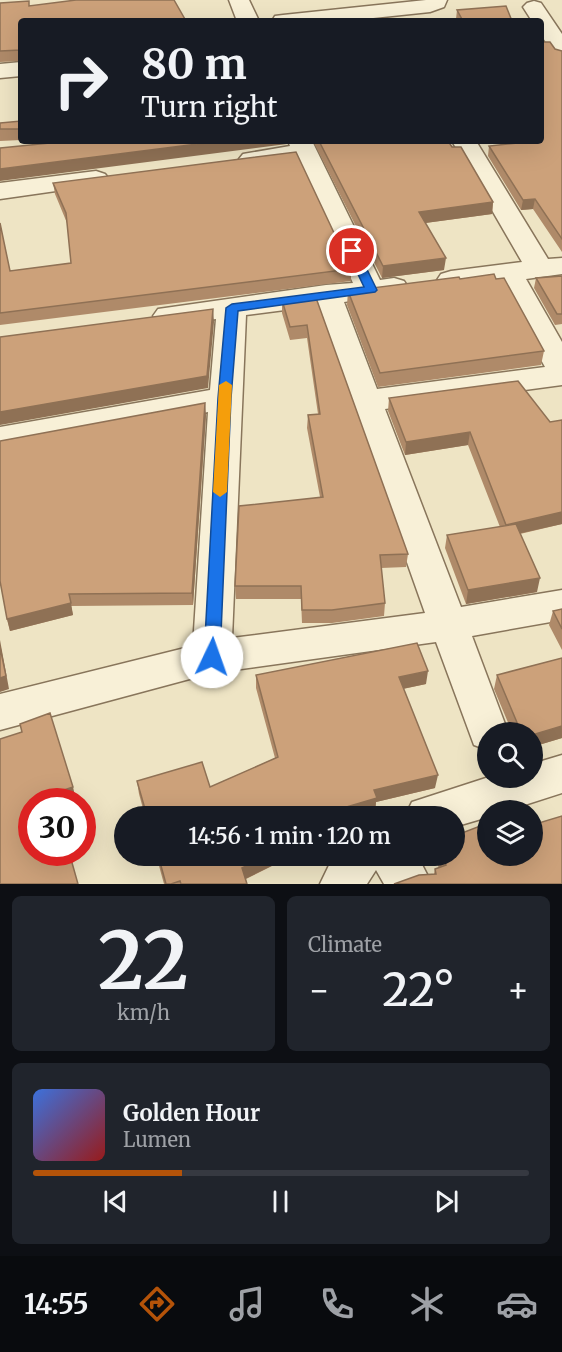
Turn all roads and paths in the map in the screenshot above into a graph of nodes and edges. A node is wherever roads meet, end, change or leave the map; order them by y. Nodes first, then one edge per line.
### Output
1 (239, 0) edge
2 (437, 0) edge
3 (534, 7) dead end
4 (408, 15) edge
5 (247, 18) edge
6 (346, 18) edge
7 (541, 18) edge
8 (544, 23) edge
9 (562, 51) edge
10 (18, 69) edge
11 (0, 71) edge
12 (466, 144) edge
13 (302, 147) edge
14 (223, 163) edge
15 (117, 176) edge
16 (0, 191) edge
17 (551, 267) edge
18 (508, 273) junction
19 (371, 290) junction
20 (326, 294) junction
21 (232, 308) junction
22 (139, 320) edge
23 (562, 369) edge
24 (562, 375) edge
25 (225, 398) junction
26 (365, 401) junction
27 (0, 438) edge
28 (562, 605) edge
29 (448, 625) junction
30 (212, 657) junction
31 (0, 712) edge
32 (485, 722) edge
33 (562, 774) edge
34 (543, 777) edge
35 (496, 788) edge
36 (452, 806) edge
37 (352, 866) edge
38 (398, 866) edge
39 (343, 884) edge
40 (409, 884) edge

1 - 5 street
2 - 4 street
3 - 7 street
4 - 6 street
8 - 9 street
10 - 11 street
12 - 17 street
13 - 14 street
13 - 19 street
15 - 16 street
17 - 18 street
18 - 19 street
18 - 23 street
19 - 20 street
20 - 21 street
20 - 26 street
21 - 22 street
21 - 25 street
24 - 26 street
25 - 27 street
25 - 30 street
26 - 29 street
28 - 29 street
29 - 30 street
29 - 32 street
30 - 31 street
33 - 34 street
35 - 36 street
37 - 39 street
38 - 40 street

